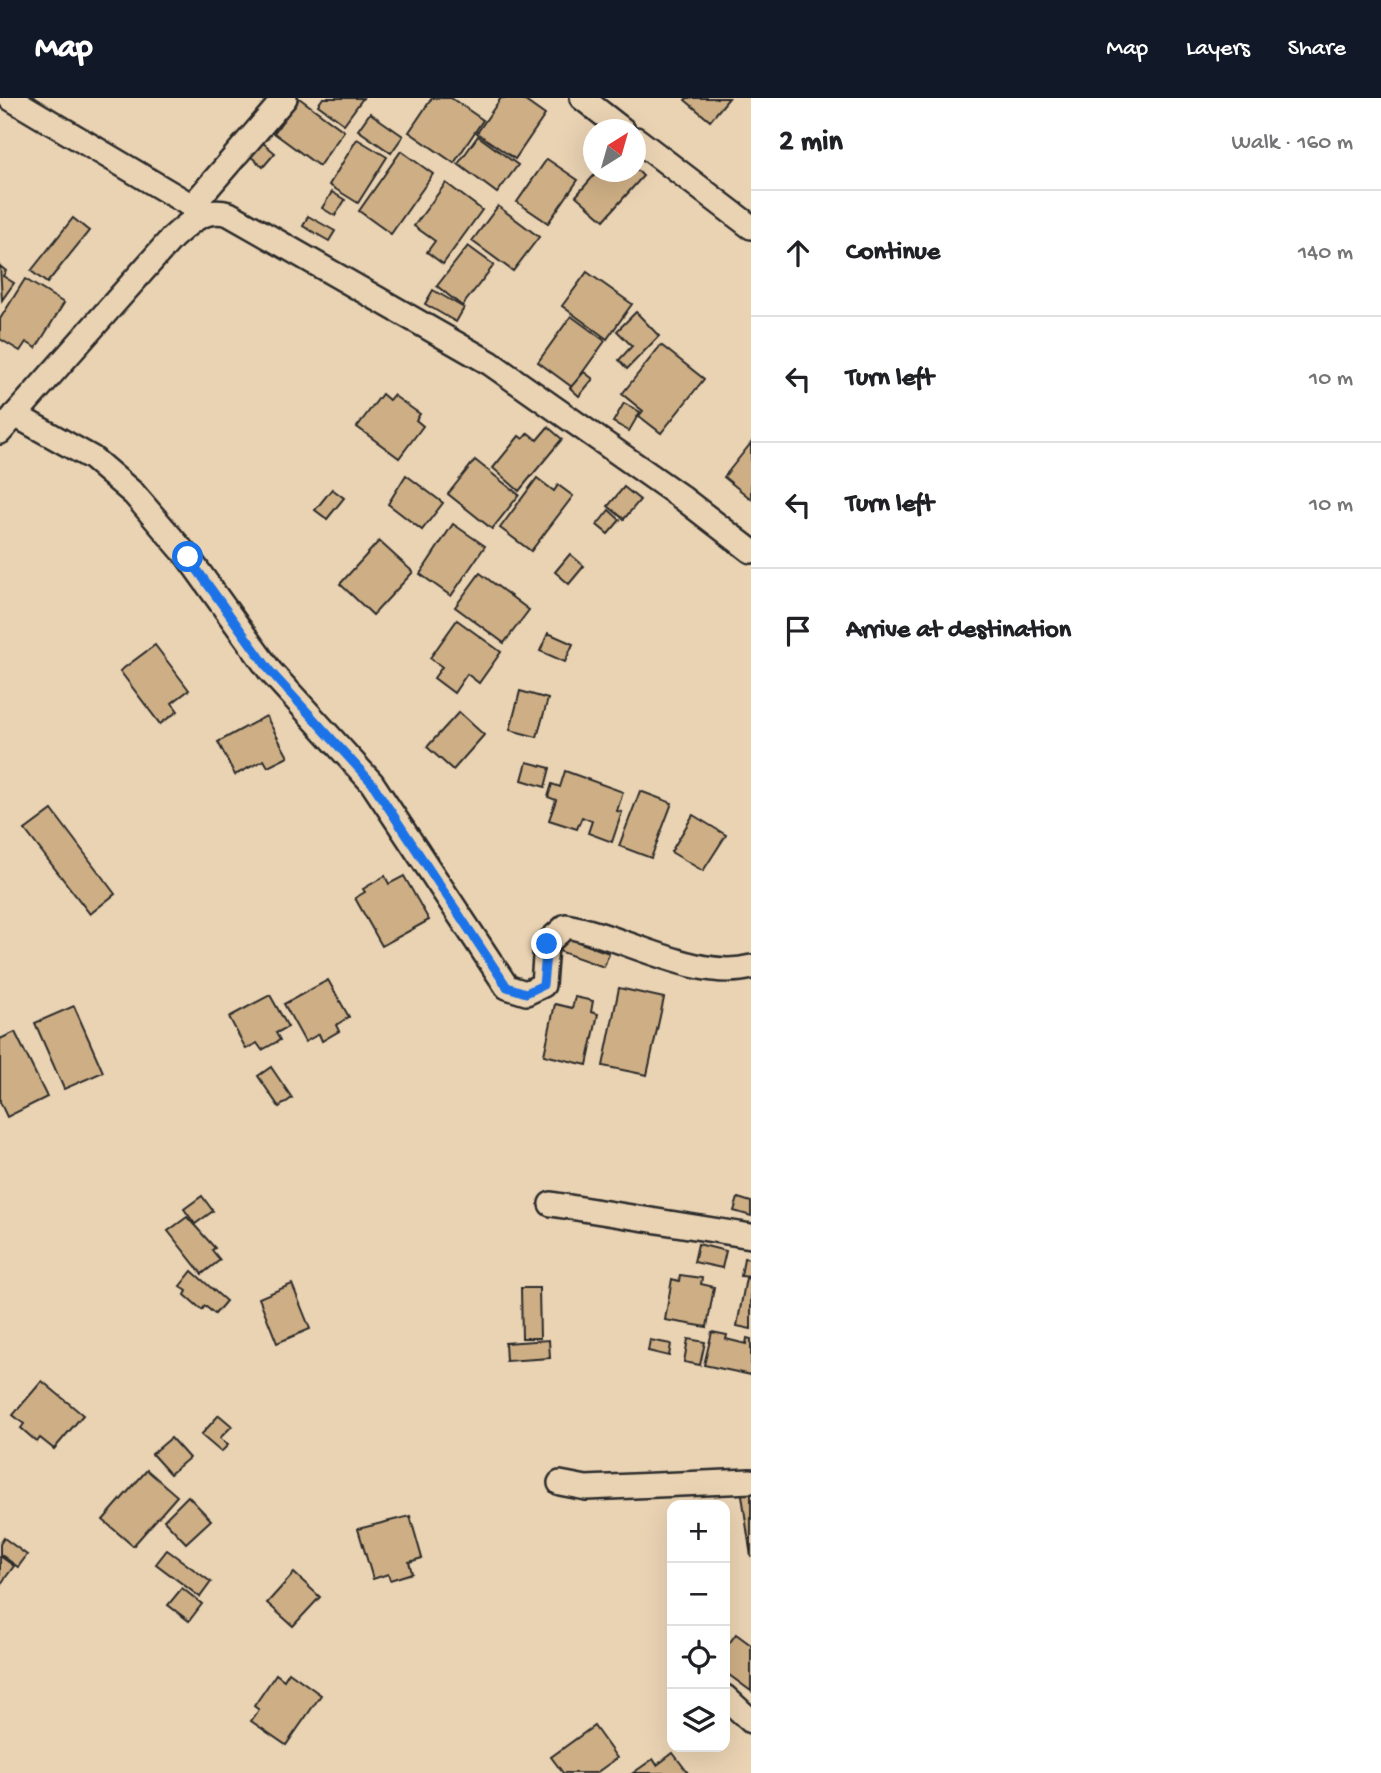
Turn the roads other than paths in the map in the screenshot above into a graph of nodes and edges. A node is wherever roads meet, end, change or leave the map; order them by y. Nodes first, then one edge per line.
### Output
1 (10, 98) edge
2 (285, 98) edge
3 (582, 98) edge
4 (609, 119) edge
5 (646, 147) edge
6 (194, 212) junction
7 (751, 227) edge
8 (7, 424) edge
9 (751, 551) edge
10 (751, 967) edge
11 (551, 1204) dead end
12 (751, 1237) edge
13 (751, 1480) edge
14 (560, 1483) dead end
15 (730, 1702) edge
16 (751, 1721) edge

1 - 6 street
2 - 6 street
3 - 4 street
5 - 7 street
6 - 8 street
6 - 9 street
8 - 10 street
11 - 12 street
13 - 14 street
15 - 16 street

